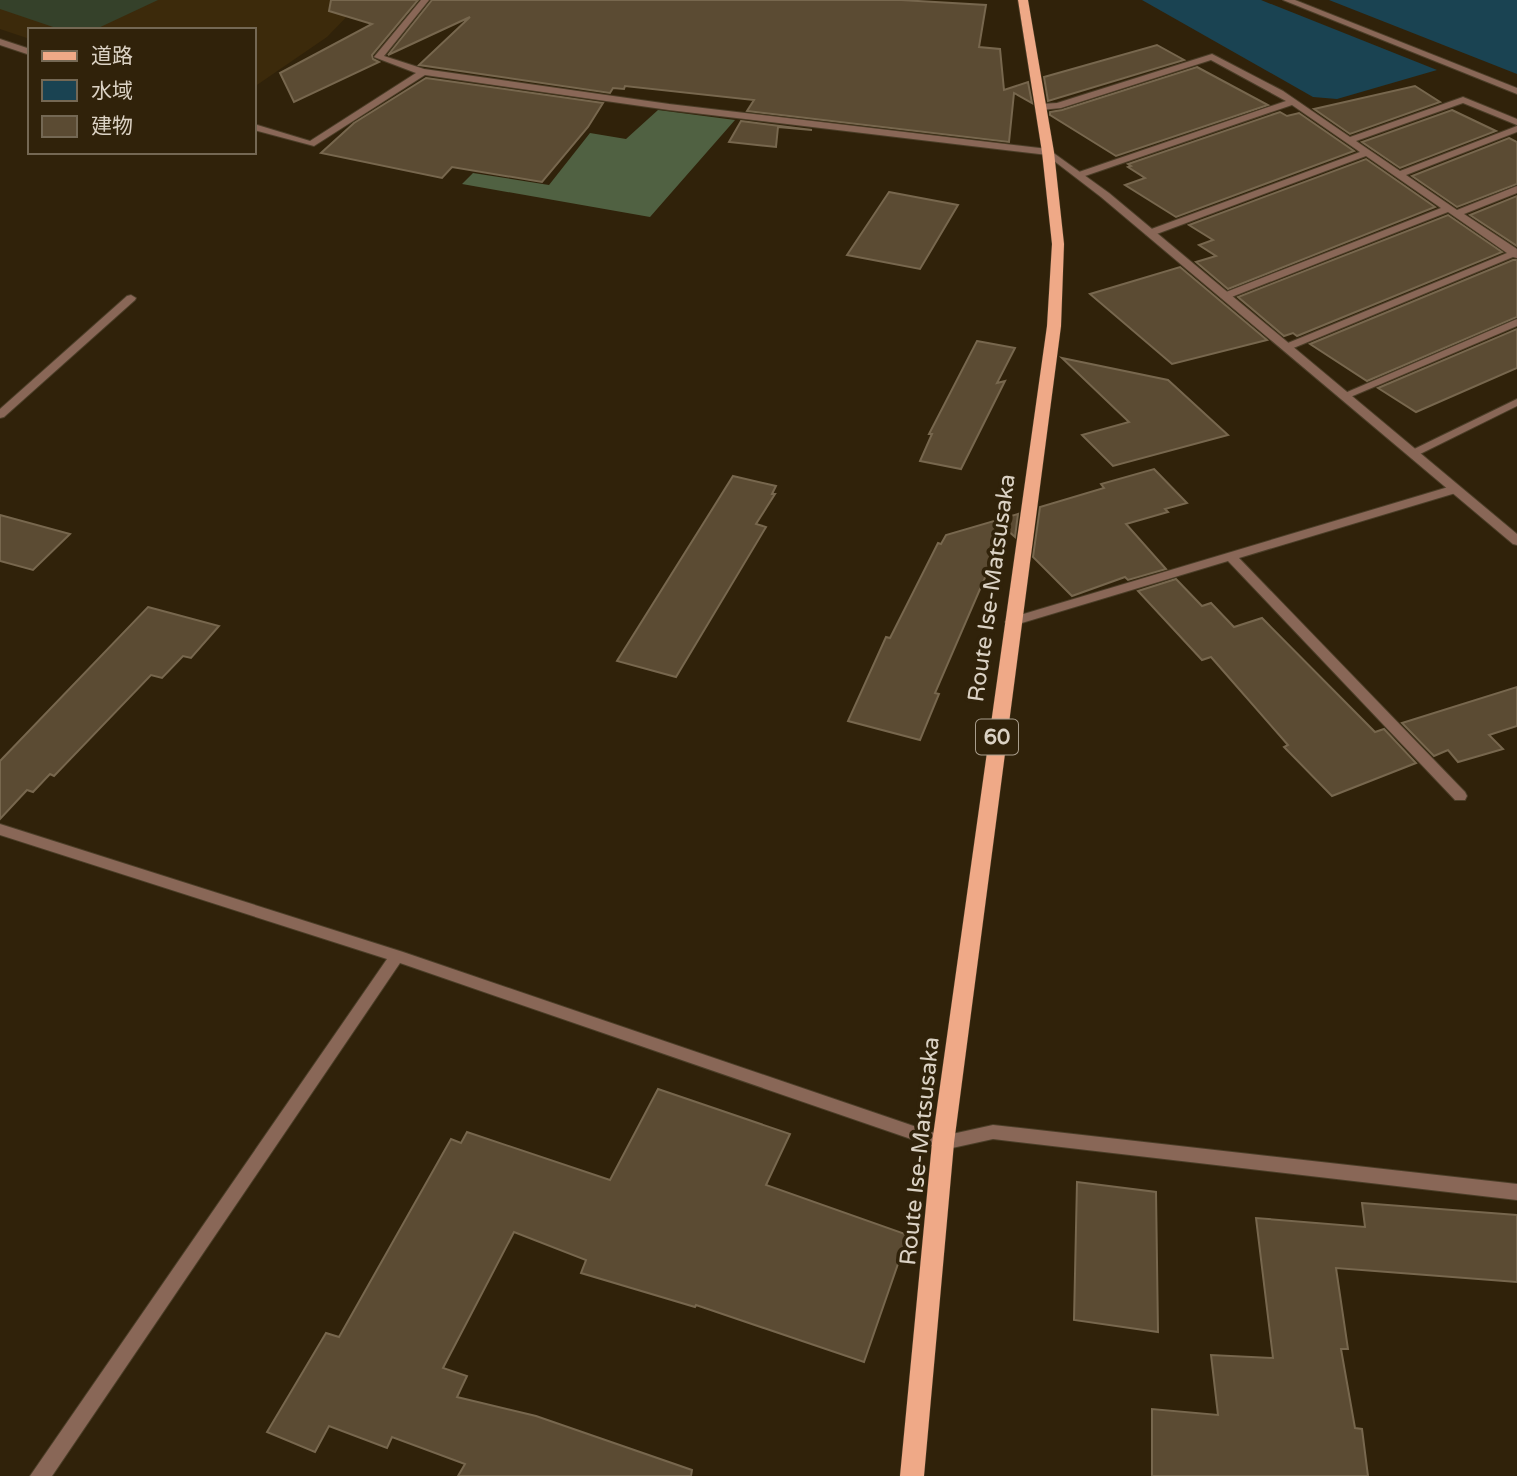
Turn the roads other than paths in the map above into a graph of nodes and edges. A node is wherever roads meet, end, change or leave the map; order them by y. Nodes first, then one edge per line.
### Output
1 (425, 0) edge
2 (1023, 0) edge
3 (1287, 0) edge
4 (0, 42) edge
5 (28, 51) edge
6 (423, 72) junction
7 (1517, 90) edge
8 (1293, 102) junction
9 (1041, 107) junction
10 (1517, 122) edge
11 (256, 128) edge
12 (1517, 129) edge
13 (1350, 140) junction
14 (1048, 152) junction
15 (1369, 152) junction
16 (1400, 174) junction
17 (1079, 175) junction
18 (1517, 189) edge
19 (1454, 210) junction
20 (1150, 233) junction
21 (1516, 253) edge
22 (1225, 296) junction
23 (131, 298) dead end
24 (1517, 322) edge
25 (1287, 347) junction
26 (1344, 396) junction
27 (1517, 402) edge
28 (0, 415) edge
29 (1412, 453) junction
30 (1455, 489) junction
31 (1517, 541) edge
32 (1230, 556) junction
33 (1012, 622) junction
34 (1460, 796) dead end
35 (0, 829) edge
36 (397, 956) junction
37 (943, 1143) junction
38 (1517, 1192) edge
39 (40, 1476) edge
40 (912, 1476) edge

1 - 6 street
2 - 9 main road, Route Ise-Matsusaka / 60
3 - 7 street
4 - 5 street
6 - 11 street
6 - 14 street
8 - 9 street
8 - 13 street
8 - 17 street
9 - 14 main road, Route Ise-Matsusaka / 60
10 - 13 street
12 - 16 street
13 - 15 street
14 - 17 street
14 - 33 main road, Route Ise-Matsusaka / 60
15 - 16 street
15 - 20 street
16 - 19 street
17 - 20 street
18 - 19 street
19 - 21 street
19 - 22 street
20 - 22 street
21 - 25 street
22 - 25 street
23 - 28 street
24 - 26 street
25 - 26 street
26 - 29 street
27 - 29 street
29 - 30 street
30 - 31 street
30 - 32 street
32 - 33 street
32 - 34 street
33 - 37 main road, Route Ise-Matsusaka / 60
35 - 36 street
36 - 37 street
36 - 39 street
37 - 38 street
37 - 40 main road, Route Ise-Matsusaka / 60

